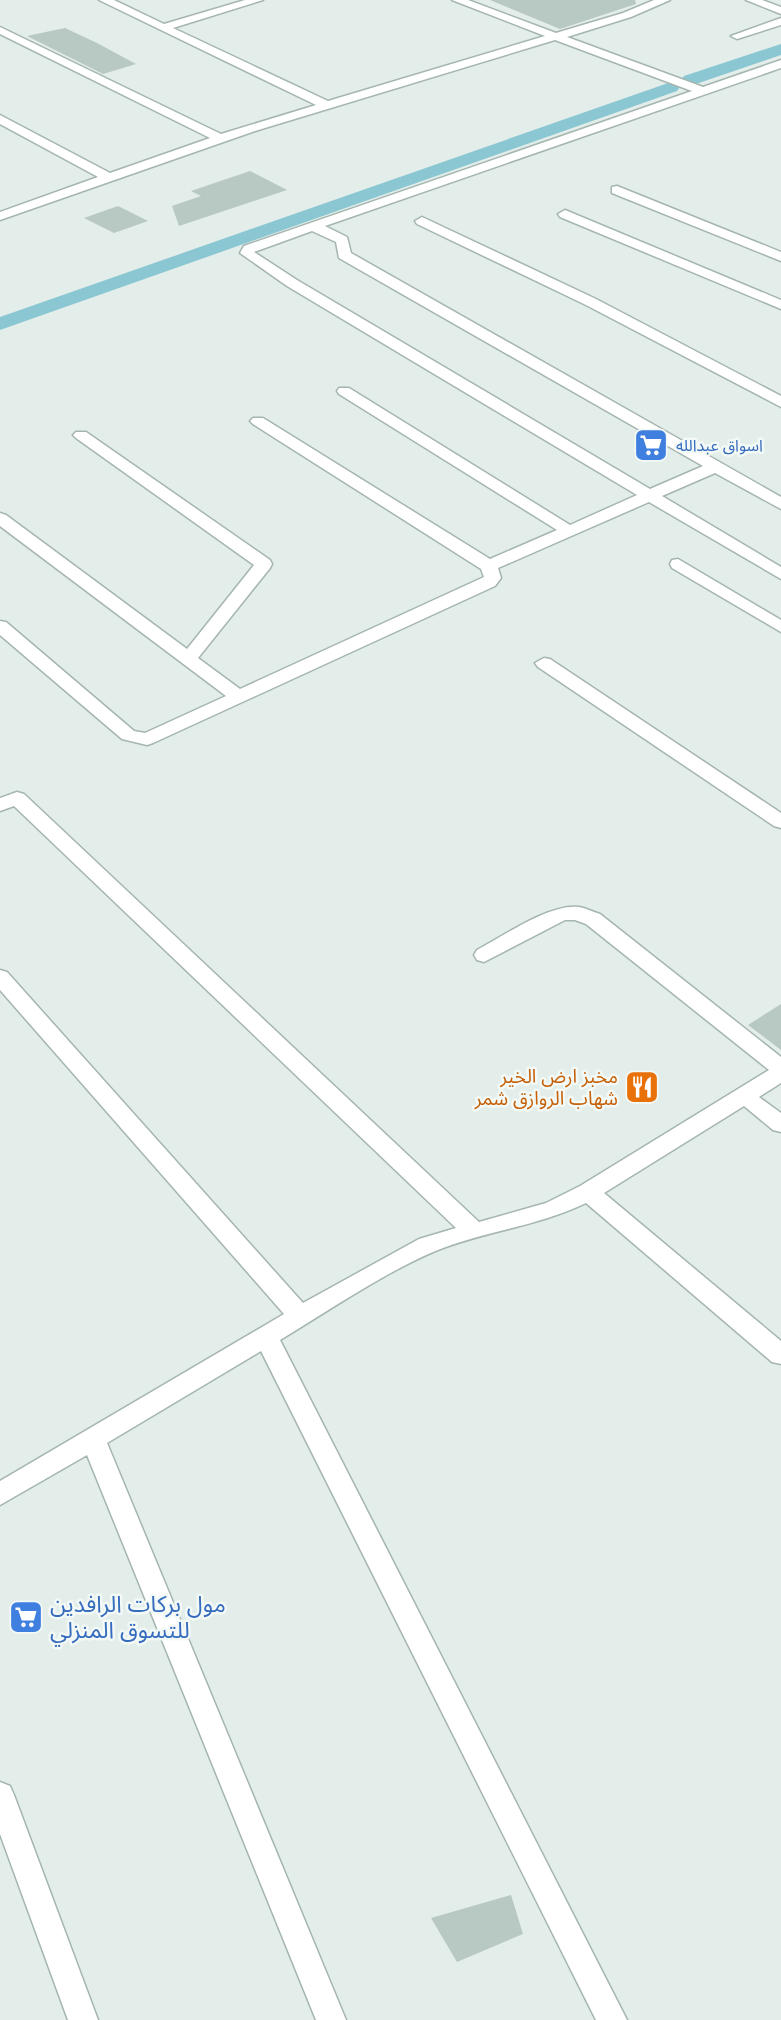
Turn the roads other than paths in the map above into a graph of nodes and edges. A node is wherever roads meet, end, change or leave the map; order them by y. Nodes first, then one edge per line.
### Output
1 (105, 0) edge
2 (257, 0) edge
3 (458, 0) edge
4 (664, 0) edge
5 (752, 0) edge
6 (781, 11) edge
7 (781, 21) edge
8 (164, 27) junction
9 (0, 30) edge
10 (737, 36) dead end
11 (554, 37) junction
12 (781, 64) edge
13 (703, 91) junction
14 (326, 105) junction
15 (0, 119) edge
16 (222, 139) junction
17 (109, 178) junction
18 (617, 190) dead end
19 (565, 214) dead end
20 (0, 216) edge
21 (422, 221) dead end
22 (313, 226) junction
23 (781, 257) edge
24 (781, 305) edge
25 (344, 391) dead end
26 (781, 402) edge
27 (258, 422) dead end
28 (81, 435) dead end
29 (715, 467) junction
30 (649, 496) junction
31 (781, 504) edge
32 (0, 518) edge
33 (569, 531) junction
34 (678, 564) dead end
35 (489, 566) junction
36 (781, 574) edge
37 (0, 626) edge
38 (781, 628) edge
39 (188, 659) junction
40 (544, 663) dead end
41 (239, 697) junction
42 (0, 805) edge
43 (781, 822) edge
44 (484, 955) dead end
45 (0, 977) edge
46 (781, 1070) edge
47 (754, 1103) dead end
48 (781, 1124) edge
49 (588, 1192) junction
50 (474, 1231) junction
51 (300, 1316) junction
52 (266, 1336) junction
53 (781, 1355) edge
54 (93, 1439) junction
55 (0, 1494) edge
56 (0, 1795) edge
57 (83, 2020) edge
58 (331, 2020) edge
59 (612, 2020) edge

1 - 8 street
2 - 8 street
3 - 11 street
4 - 11 street
5 - 6 street
7 - 10 street
8 - 14 street
9 - 16 street
11 - 13 street
11 - 14 street
12 - 13 street
13 - 22 street
14 - 16 street
15 - 17 street
16 - 17 street
17 - 20 street
18 - 23 street
19 - 24 street
21 - 26 street
22 - 29 street
22 - 30 street
25 - 33 street
27 - 35 street
28 - 39 street
29 - 30 street
29 - 31 street
30 - 33 street
30 - 36 street
32 - 39 street
33 - 35 street
34 - 38 street
35 - 41 street
37 - 41 street
39 - 41 street
40 - 43 street
42 - 50 street
44 - 46 street
45 - 51 street
46 - 49 street
47 - 48 street
49 - 50 street
49 - 53 street
50 - 51 street
51 - 52 street
52 - 54 street
52 - 59 street
54 - 55 street
54 - 58 street
56 - 57 street

